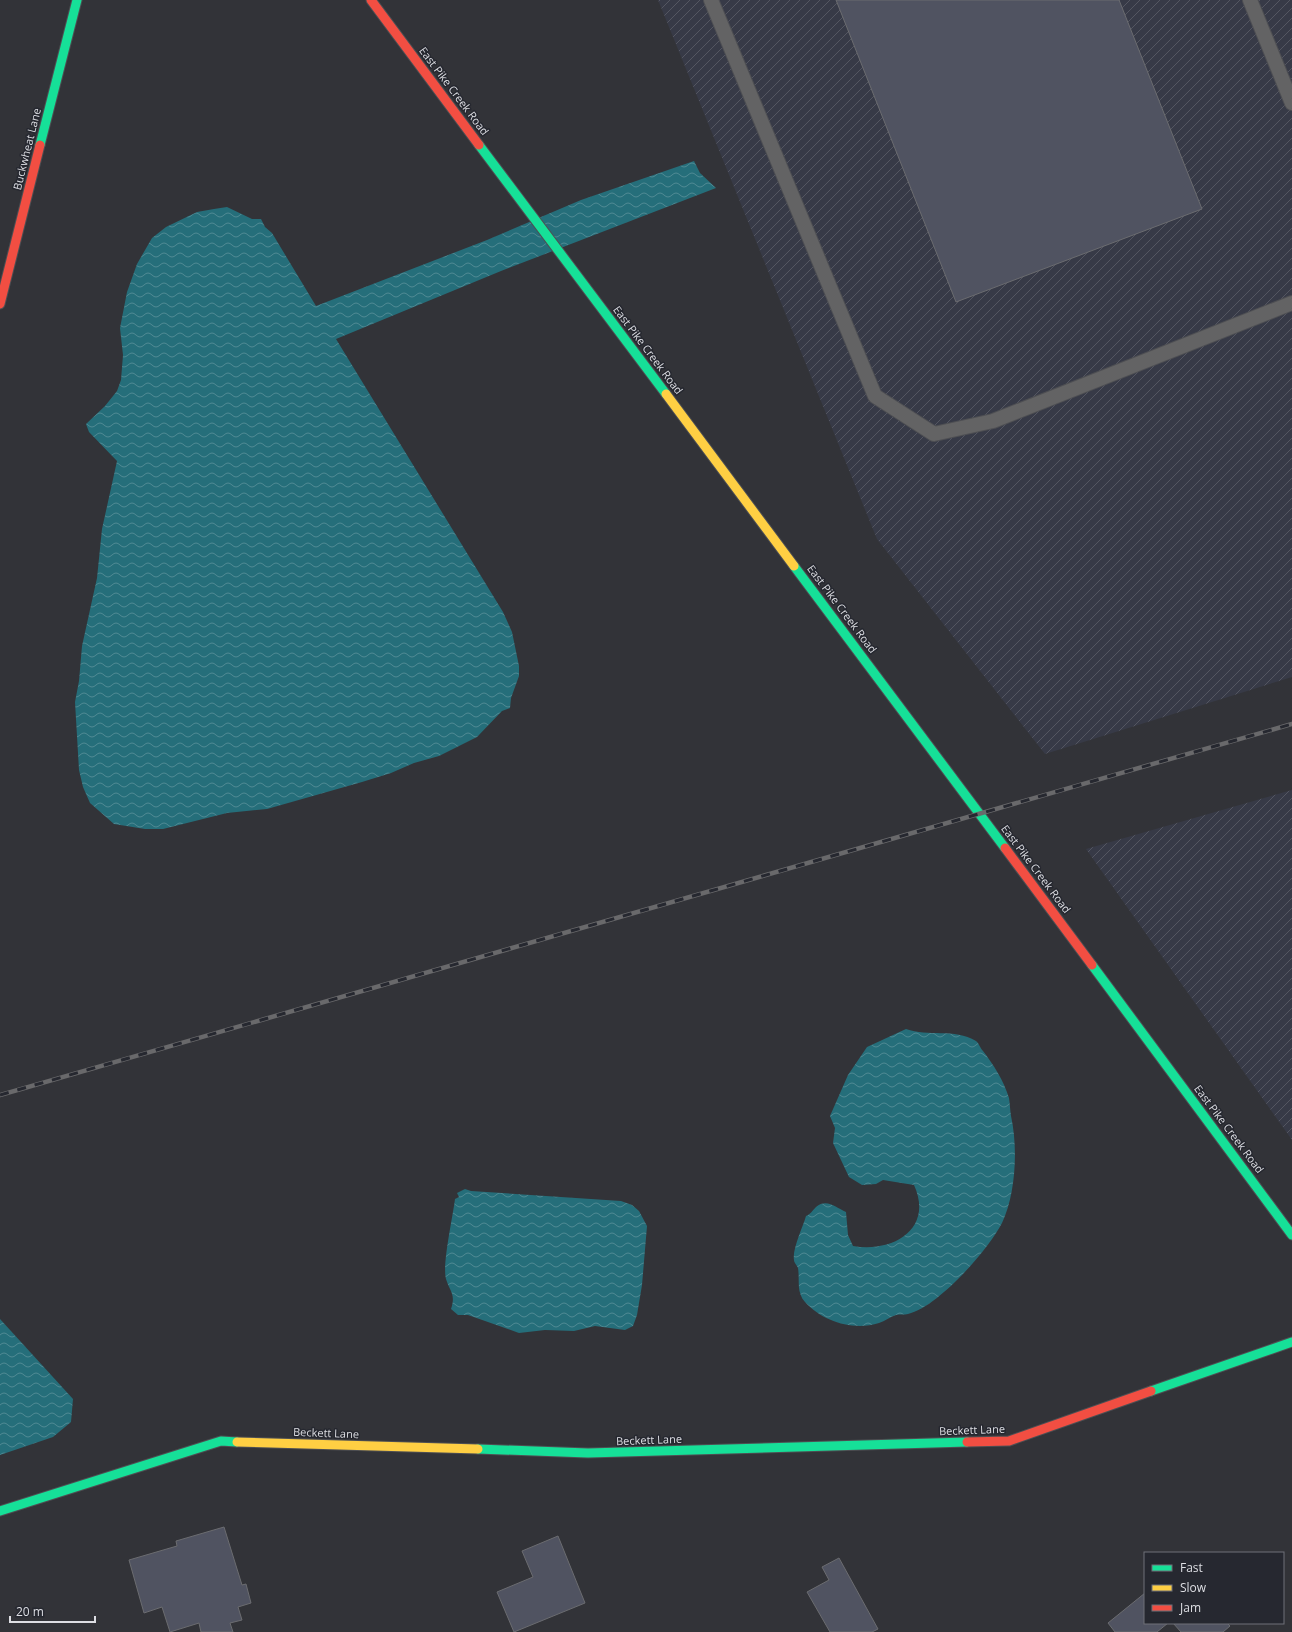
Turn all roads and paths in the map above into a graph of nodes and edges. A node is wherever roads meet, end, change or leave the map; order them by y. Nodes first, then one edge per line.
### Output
1 (77, 0) edge
2 (371, 0) edge
3 (711, 0) edge
4 (1250, 0) edge
5 (1292, 103) edge
6 (1292, 303) edge
7 (0, 304) edge
8 (1292, 1235) edge
9 (1292, 1342) edge
10 (0, 1511) edge

1 - 7 street, Buckwheat Lane
2 - 8 street, East Pike Creek Road
3 - 6 lane
4 - 5 lane
9 - 10 street, Beckett Lane

